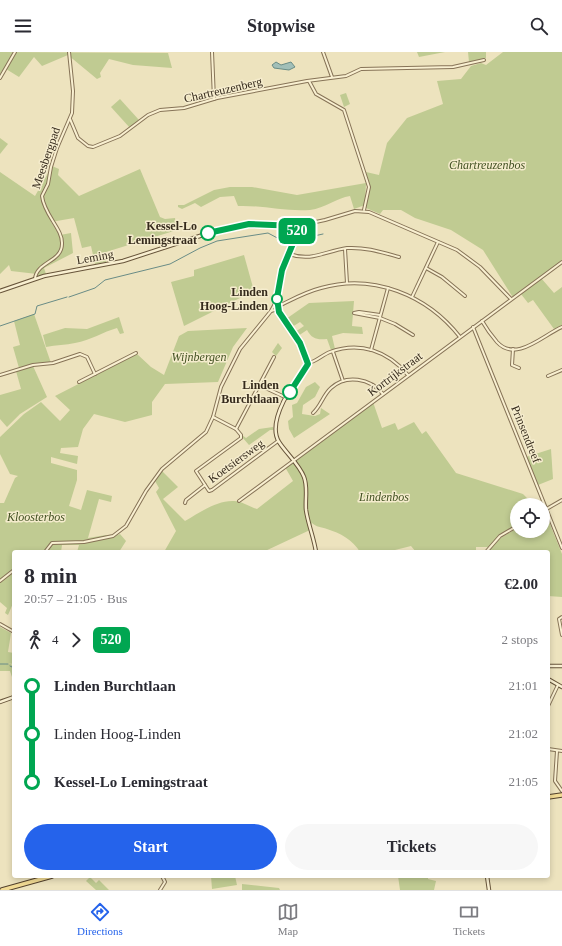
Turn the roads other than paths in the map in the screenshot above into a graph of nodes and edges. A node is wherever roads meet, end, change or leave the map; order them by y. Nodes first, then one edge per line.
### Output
1 (15, 52) edge
2 (69, 52) edge
3 (212, 52) edge
4 (323, 52) edge
5 (484, 60) dead end
6 (332, 77) junction
7 (0, 78) edge
8 (309, 81) junction
9 (214, 99) junction
10 (70, 119) junction
11 (364, 210) junction
12 (297, 226) junction
13 (438, 242) junction
14 (345, 249) junction
15 (289, 254) junction
16 (399, 257) dead end
17 (562, 262) edge
18 (426, 268) junction
19 (35, 279) junction
20 (347, 283) junction
21 (388, 288) junction
22 (0, 291) edge
23 (412, 296) junction
24 (465, 296) dead end
25 (277, 298) junction
26 (511, 299) junction
27 (278, 308) junction
28 (270, 311) junction
29 (380, 315) junction
30 (380, 318) junction
31 (482, 321) junction
32 (473, 327) junction
33 (562, 327) edge
34 (413, 335) dead end
35 (460, 337) junction
36 (371, 350) junction
37 (513, 350) junction
38 (333, 351) junction
39 (136, 352) dead end
40 (274, 357) dead end
41 (308, 364) junction
42 (519, 368) dead end
43 (562, 370) edge
44 (95, 374) junction
45 (0, 375) edge
46 (408, 375) junction
47 (548, 376) dead end
48 (343, 381) junction
49 (78, 382) dead end
50 (259, 384) junction
51 (383, 394) junction
52 (287, 398) junction
53 (313, 413) dead end
54 (213, 417) junction
55 (236, 429) junction
56 (278, 441) junction
57 (293, 460) junction
58 (204, 485) junction
59 (542, 498) edge
60 (562, 500) edge
61 (239, 501) dead end
62 (185, 503) dead end
63 (550, 507) edge
64 (550, 519) edge
65 (510, 530) edge
66 (562, 548) edge
67 (46, 550) edge
68 (316, 550) edge
69 (488, 550) edge
70 (12, 572) edge
71 (0, 581) edge
72 (562, 617) edge
73 (0, 624) edge
74 (12, 631) edge
75 (562, 634) edge
76 (550, 666) edge
77 (562, 666) edge
78 (550, 680) edge
79 (558, 685) junction
80 (562, 687) edge
81 (12, 699) edge
82 (0, 702) edge
83 (550, 702) edge
84 (550, 749) edge
85 (557, 751) junction
86 (562, 751) edge
87 (562, 791) edge
88 (562, 795) edge
89 (550, 797) edge
90 (45, 878) edge
91 (163, 878) edge
92 (487, 878) edge
93 (2, 890) edge
94 (160, 890) edge
95 (489, 890) edge

1 - 7 street
2 - 10 street, Meesbergpad
3 - 9 street
4 - 6 street
5 - 6 street, Chartreuzenberg
6 - 8 street, Chartreuzenberg
8 - 9 street, Chartreuzenberg
8 - 11 street
9 - 10 street, Chartreuzenberg
10 - 19 street, Meesbergpad
11 - 12 street
11 - 13 street
12 - 15 street
12 - 19 street, Leming
13 - 18 street
13 - 26 street
14 - 15 street
14 - 16 street
14 - 20 street
15 - 25 street
17 - 26 street, Kortrijkstraat
18 - 23 street
18 - 24 street
19 - 22 street, Leming
20 - 21 street
20 - 27 street
21 - 23 street
21 - 29 street
23 - 35 street
25 - 27 street
25 - 28 street
26 - 31 street, Kortrijkstraat
27 - 28 street
27 - 41 street
28 - 54 street
29 - 30 street
29 - 30 street
30 - 34 street
30 - 36 street
31 - 32 street, Kortrijkstraat
31 - 37 street
32 - 35 street, Kortrijkstraat
32 - 59 street, Prinsendreef
33 - 37 street
35 - 46 street, Kortrijkstraat
36 - 38 street
36 - 46 street
37 - 42 street
38 - 41 street
38 - 48 street
39 - 44 street
40 - 50 street
41 - 52 street
43 - 47 street
44 - 45 street
44 - 49 street
46 - 51 street, Kortrijkstraat
48 - 51 street
48 - 53 street
50 - 52 street
50 - 55 street
51 - 57 street, Kortrijkstraat
52 - 56 street
54 - 55 street
54 - 67 street
55 - 58 street, Koetsiersweg
56 - 57 street
56 - 58 street, Koetsiersweg
57 - 61 street, Kortrijkstraat
57 - 68 street
58 - 62 street, Koetsiersweg
60 - 63 street
64 - 66 street, Prinsendreef
65 - 69 street
70 - 71 street
72 - 75 street
73 - 74 street
76 - 77 street
78 - 79 street
79 - 80 street
79 - 83 street
81 - 82 street
84 - 85 street
85 - 86 street
85 - 87 street
88 - 89 main road
90 - 93 main road
91 - 94 street
92 - 95 street

